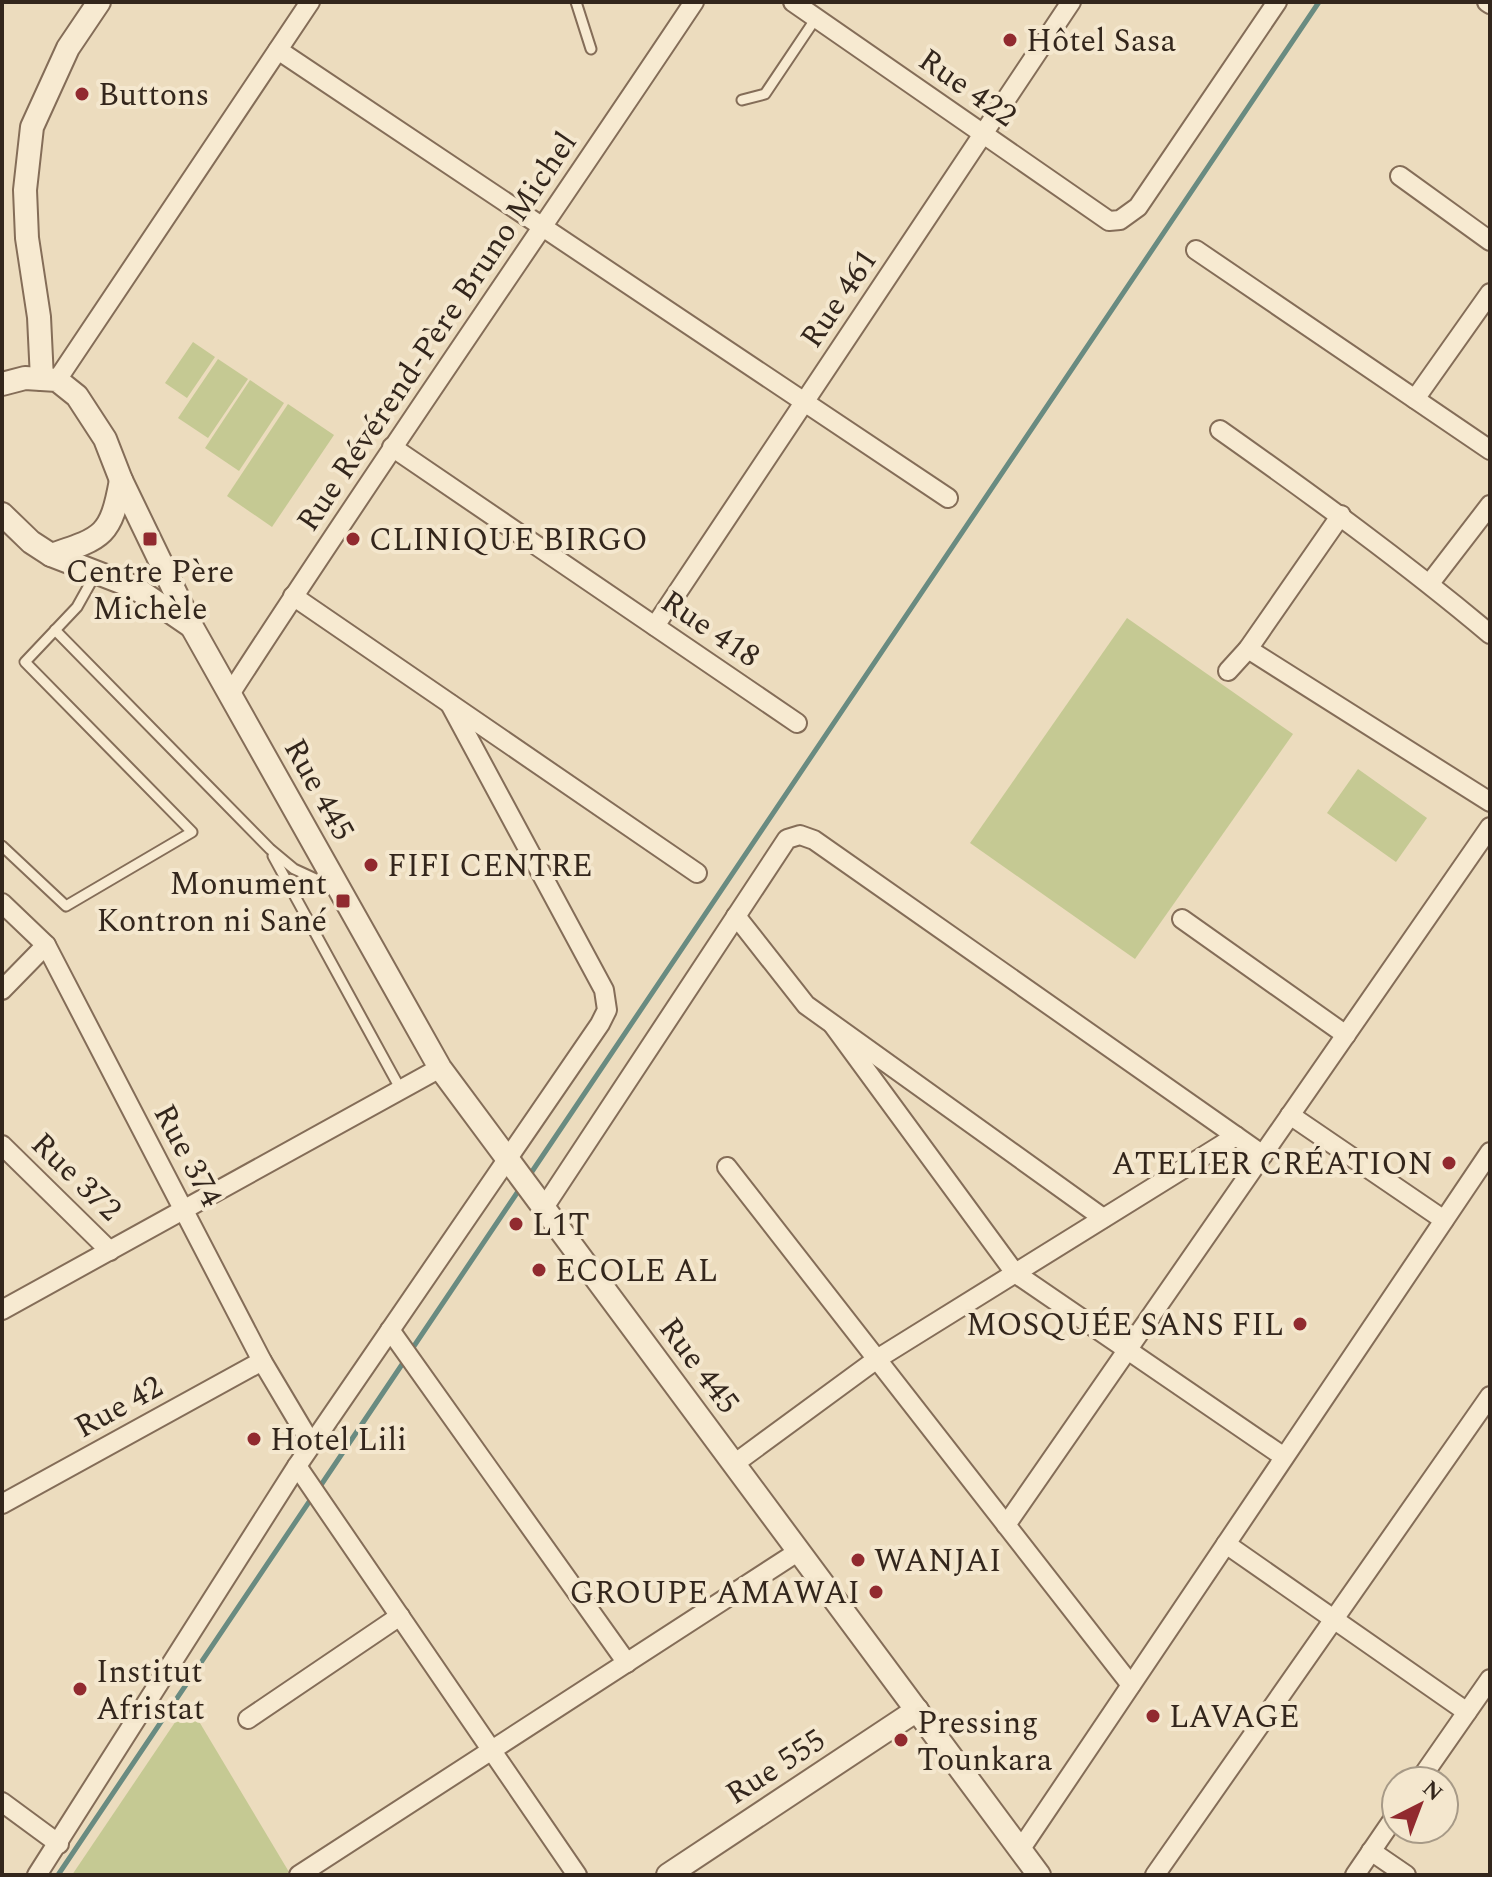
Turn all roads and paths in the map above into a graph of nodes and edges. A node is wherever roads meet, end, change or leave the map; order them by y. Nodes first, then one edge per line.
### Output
1 (99, 2) edge
2 (310, 2) edge
3 (576, 2) edge
4 (694, 2) edge
5 (793, 2) edge
6 (1071, 2) edge
7 (1277, 2) edge
8 (816, 18) junction
9 (591, 49) dead end
10 (278, 50) junction
11 (742, 100) dead end
12 (984, 134) junction
13 (1400, 176) dead end
14 (544, 227) junction
15 (1490, 241) edge
16 (1196, 250) dead end
17 (1490, 293) edge
18 (49, 380) junction
19 (2, 384) edge
20 (1415, 399) junction
21 (804, 402) junction
22 (1220, 430) dead end
23 (392, 447) junction
24 (1490, 450) edge
25 (121, 480) junction
26 (948, 498) dead end
27 (1490, 505) edge
28 (2, 514) edge
29 (1341, 515) junction
30 (51, 555) junction
31 (96, 573) junction
32 (1430, 583) junction
33 (293, 596) junction
34 (655, 626) junction
35 (192, 627) junction
36 (55, 630) junction
37 (1490, 634) edge
38 (1248, 649) junction
39 (1228, 671) dead end
40 (230, 694) junction
41 (450, 704) junction
42 (797, 723) dead end
43 (1490, 802) edge
44 (1490, 827) edge
45 (2, 846) edge
46 (270, 849) junction
47 (697, 873) dead end
48 (340, 891) junction
49 (2, 903) edge
50 (736, 916) junction
51 (1182, 919) dead end
52 (46, 945) junction
53 (2, 990) edge
54 (833, 1025) junction
55 (1346, 1035) junction
56 (440, 1068) junction
57 (401, 1090) junction
58 (1290, 1115) junction
59 (1236, 1136) junction
60 (2, 1145) edge
61 (1490, 1152) edge
62 (1263, 1155) junction
63 (511, 1167) junction
64 (727, 1167) dead end
65 (540, 1206) junction
66 (184, 1210) junction
67 (1103, 1218) junction
68 (1444, 1220) junction
69 (110, 1251) junction
70 (1015, 1273) junction
71 (2, 1310) edge
72 (390, 1330) junction
73 (1127, 1350) junction
74 (877, 1359) junction
75 (262, 1361) junction
76 (1490, 1396) edge
77 (312, 1445) junction
78 (1284, 1457) junction
79 (734, 1464) junction
80 (297, 1466) junction
81 (2, 1504) edge
82 (1006, 1525) junction
83 (1226, 1544) junction
84 (799, 1551) junction
85 (400, 1616) junction
86 (1334, 1619) junction
87 (627, 1663) junction
88 (1490, 1679) edge
89 (1131, 1685) junction
90 (917, 1710) junction
91 (1467, 1712) junction
92 (248, 1719) dead end
93 (492, 1751) junction
94 (1430, 1765) edge
95 (2, 1802) edge
96 (1380, 1838) edge
97 (59, 1844) junction
98 (1020, 1850) junction
99 (1371, 1851) junction
100 (37, 1875) edge
101 (299, 1875) edge
102 (577, 1875) edge
103 (668, 1875) edge
104 (1039, 1875) edge
105 (1155, 1875) edge
106 (1355, 1875) edge
107 (1406, 1875) edge

1 - 18 street
2 - 10 street
3 - 9 lane
4 - 14 street, Rue Révérend-Père Bruno Michel
5 - 8 street, Rue 422
6 - 12 street, Rue 461
7 - 12 street, Rue 422
8 - 11 lane
8 - 12 street, Rue 422
10 - 14 street
10 - 18 street
12 - 21 street, Rue 461
13 - 15 street
14 - 21 street
14 - 23 street, Rue Révérend-Père Bruno Michel
16 - 20 street
17 - 20 street
18 - 19 street
18 - 25 street, Rue 445
20 - 24 street
21 - 26 street
21 - 34 street, Rue 461
22 - 29 street
23 - 33 street, Rue Révérend-Père Bruno Michel
23 - 34 street, Rue 418
25 - 30 street
25 - 35 street, Rue 445
27 - 32 street
28 - 30 street
29 - 32 street
29 - 38 street
30 - 31 street
31 - 35 street
31 - 36 lane
32 - 37 street
33 - 40 street, Rue Révérend-Père Bruno Michel
33 - 41 street
34 - 42 street, Rue 418
35 - 40 street, Rue 445
36 - 45 lane
36 - 46 lane
38 - 39 street
38 - 43 street
40 - 48 street, Rue 445
41 - 47 street
41 - 63 street
44 - 55 street
46 - 48 lane
46 - 57 lane
48 - 56 street, Rue 445
49 - 52 street, Rue 374
50 - 54 street
50 - 59 street
50 - 65 street
51 - 55 street
52 - 53 street
52 - 66 street, Rue 374
54 - 67 street
54 - 70 street
55 - 58 street
56 - 57 street
56 - 63 street, Rue 445
57 - 66 street
58 - 62 street
58 - 68 street
59 - 62 street
59 - 67 street
60 - 69 street, Rue 372
61 - 68 street
62 - 73 street
63 - 65 street, Rue 445
63 - 72 street
64 - 74 street
65 - 79 street, Rue 445
66 - 69 street
66 - 75 street, Rue 374
67 - 70 street
68 - 78 street
69 - 71 street
70 - 73 street
70 - 74 street
72 - 77 street
72 - 87 street
73 - 78 street
73 - 82 street
74 - 79 street
74 - 82 street
75 - 77 street, Rue 374
75 - 81 street, Rue 42
76 - 86 street
77 - 80 street
78 - 83 street
79 - 84 street, Rue 445
80 - 85 street
80 - 97 street
82 - 89 street
83 - 86 street
83 - 89 street
84 - 87 street
84 - 90 street, Rue 445
85 - 92 street
85 - 93 street
86 - 91 street
86 - 105 street
87 - 93 street
88 - 91 street
89 - 98 street
90 - 98 street, Rue 445
90 - 103 street, Rue 555
91 - 94 street
93 - 101 street
93 - 102 street
95 - 97 street
96 - 99 street
97 - 100 street
98 - 104 street, Rue 445
99 - 106 street
99 - 107 street

